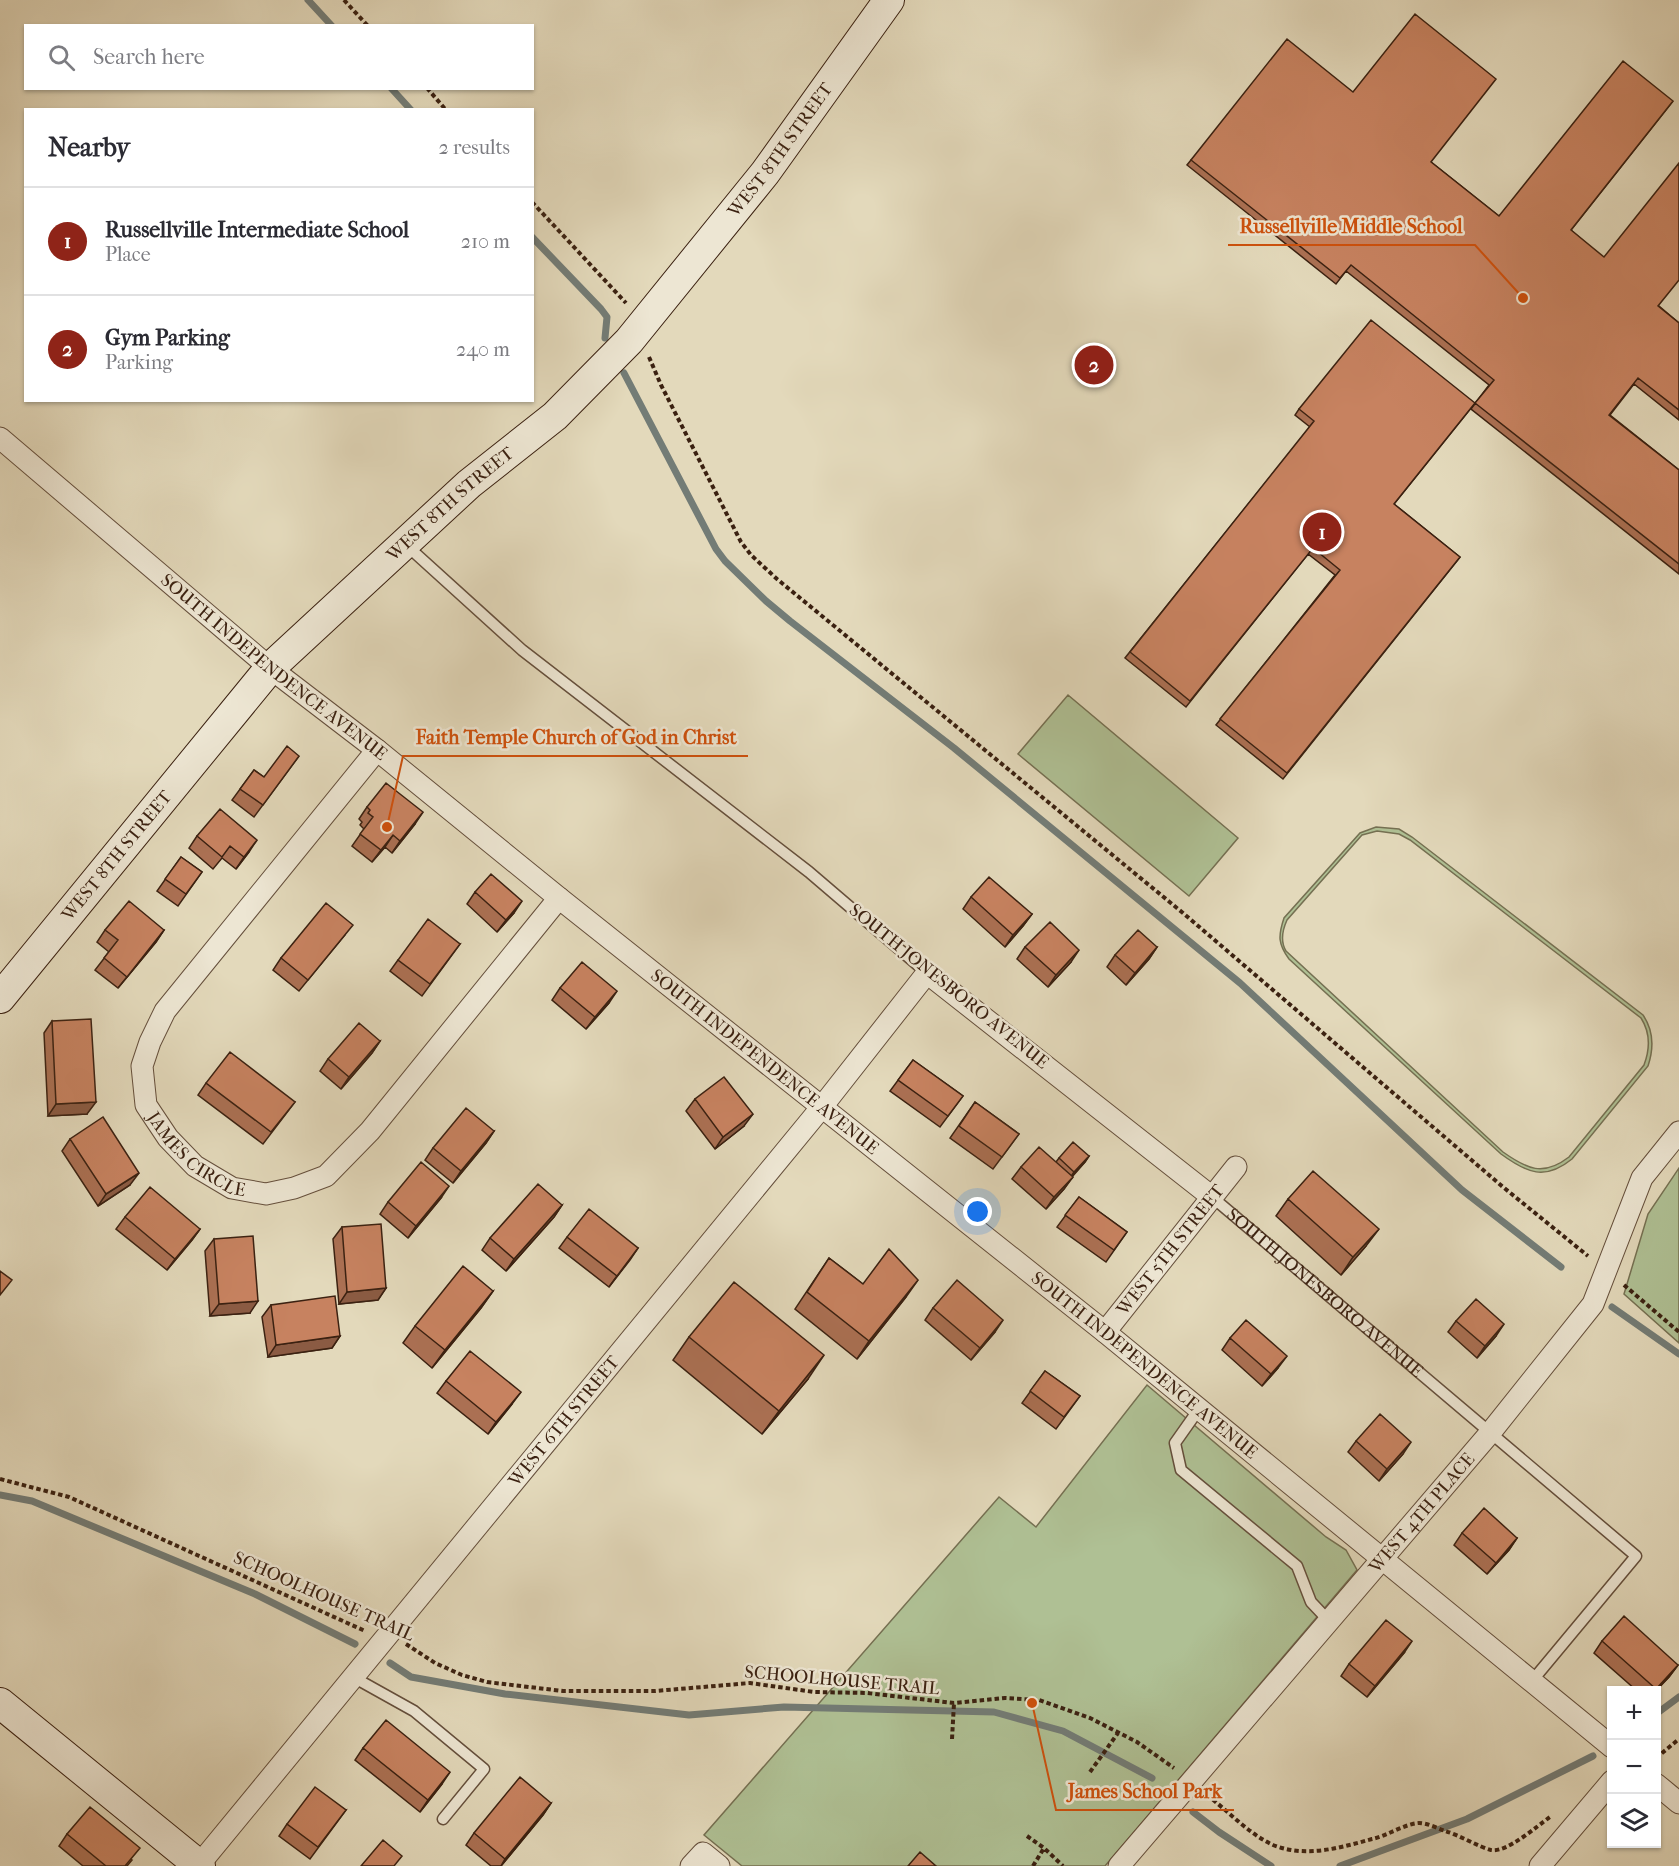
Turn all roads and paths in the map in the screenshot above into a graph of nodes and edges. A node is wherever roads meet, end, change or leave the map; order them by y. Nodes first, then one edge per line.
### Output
1 (344, 0) edge
2 (889, 0) edge
3 (366, 24) edge
4 (429, 90) edge
5 (444, 108) edge
6 (534, 204) edge
7 (638, 331) junction
8 (0, 438) edge
9 (405, 544) junction
10 (270, 668) junction
11 (377, 750) junction
12 (559, 898) junction
13 (927, 973) junction
14 (0, 998) edge
15 (821, 1107) junction
16 (1679, 1132) edge
17 (1236, 1167) dead end
18 (1212, 1197) junction
19 (1606, 1270) junction
20 (1105, 1332) junction
21 (1679, 1332) edge
22 (1199, 1409) junction
23 (1490, 1432) junction
24 (0, 1479) edge
25 (1382, 1558) junction
26 (1328, 1620) junction
27 (384, 1638) junction
28 (353, 1677) junction
29 (1532, 1681) junction
30 (0, 1703) edge
31 (954, 1703) junction
32 (1118, 1733) junction
33 (952, 1739) dead end
34 (1679, 1739) edge
35 (1607, 1744) edge
36 (1661, 1754) edge
37 (1090, 1772) dead end
38 (1191, 1782) junction
39 (1607, 1786) edge
40 (1661, 1788) edge
41 (1679, 1803) edge
42 (1555, 1813) dead end
43 (443, 1819) dead end
44 (1027, 1836) dead end
45 (1044, 1848) junction
46 (199, 1866) edge
47 (1033, 1866) edge
48 (1063, 1866) edge
49 (1119, 1866) edge
50 (1540, 1866) edge

1 - 3 path
2 - 7 street, WEST 8TH STREET
4 - 5 path
6 - 7 path
7 - 9 street, WEST 8TH STREET
7 - 19 path
8 - 10 street, SOUTH INDEPENDENCE AVENUE
9 - 10 street, WEST 8TH STREET
9 - 13 lane, SOUTH JONESBORO AVENUE
10 - 11 street, SOUTH INDEPENDENCE AVENUE
10 - 14 street, WEST 8TH STREET
11 - 12 street, SOUTH INDEPENDENCE AVENUE
11 - 12 street, JAMES CIRCLE
12 - 15 street, SOUTH INDEPENDENCE AVENUE
13 - 15 street, WEST 6TH STREET
13 - 18 street, SOUTH JONESBORO AVENUE
15 - 20 street, SOUTH INDEPENDENCE AVENUE
15 - 27 street, WEST 6TH STREET
16 - 19 street, WEST 4TH PLACE
17 - 18 street, WEST 5TH STREET
18 - 20 street, WEST 5TH STREET
18 - 23 lane, SOUTH JONESBORO AVENUE
19 - 21 path
19 - 23 street, WEST 4TH PLACE
20 - 22 street, SOUTH INDEPENDENCE AVENUE
22 - 25 street, SOUTH INDEPENDENCE AVENUE
22 - 26 lane
23 - 25 street, WEST 4TH PLACE
23 - 29 lane
24 - 27 path, SCHOOLHOUSE TRAIL
25 - 26 street, WEST 4TH PLACE
25 - 29 street, SOUTH INDEPENDENCE AVENUE
26 - 38 street, WEST 4TH PLACE
27 - 28 street, WEST 6TH STREET
27 - 31 path, SCHOOLHOUSE TRAIL
28 - 43 lane
28 - 46 street, WEST 6TH STREET
29 - 35 street, SOUTH INDEPENDENCE AVENUE
30 - 46 street
31 - 32 path, SCHOOLHOUSE TRAIL
31 - 33 path
32 - 37 path
32 - 38 path, SCHOOLHOUSE TRAIL
34 - 36 path
38 - 42 path, SCHOOLHOUSE TRAIL
38 - 49 street, WEST 4TH PLACE
39 - 50 street
40 - 41 street
44 - 45 path
45 - 47 path
45 - 48 path

